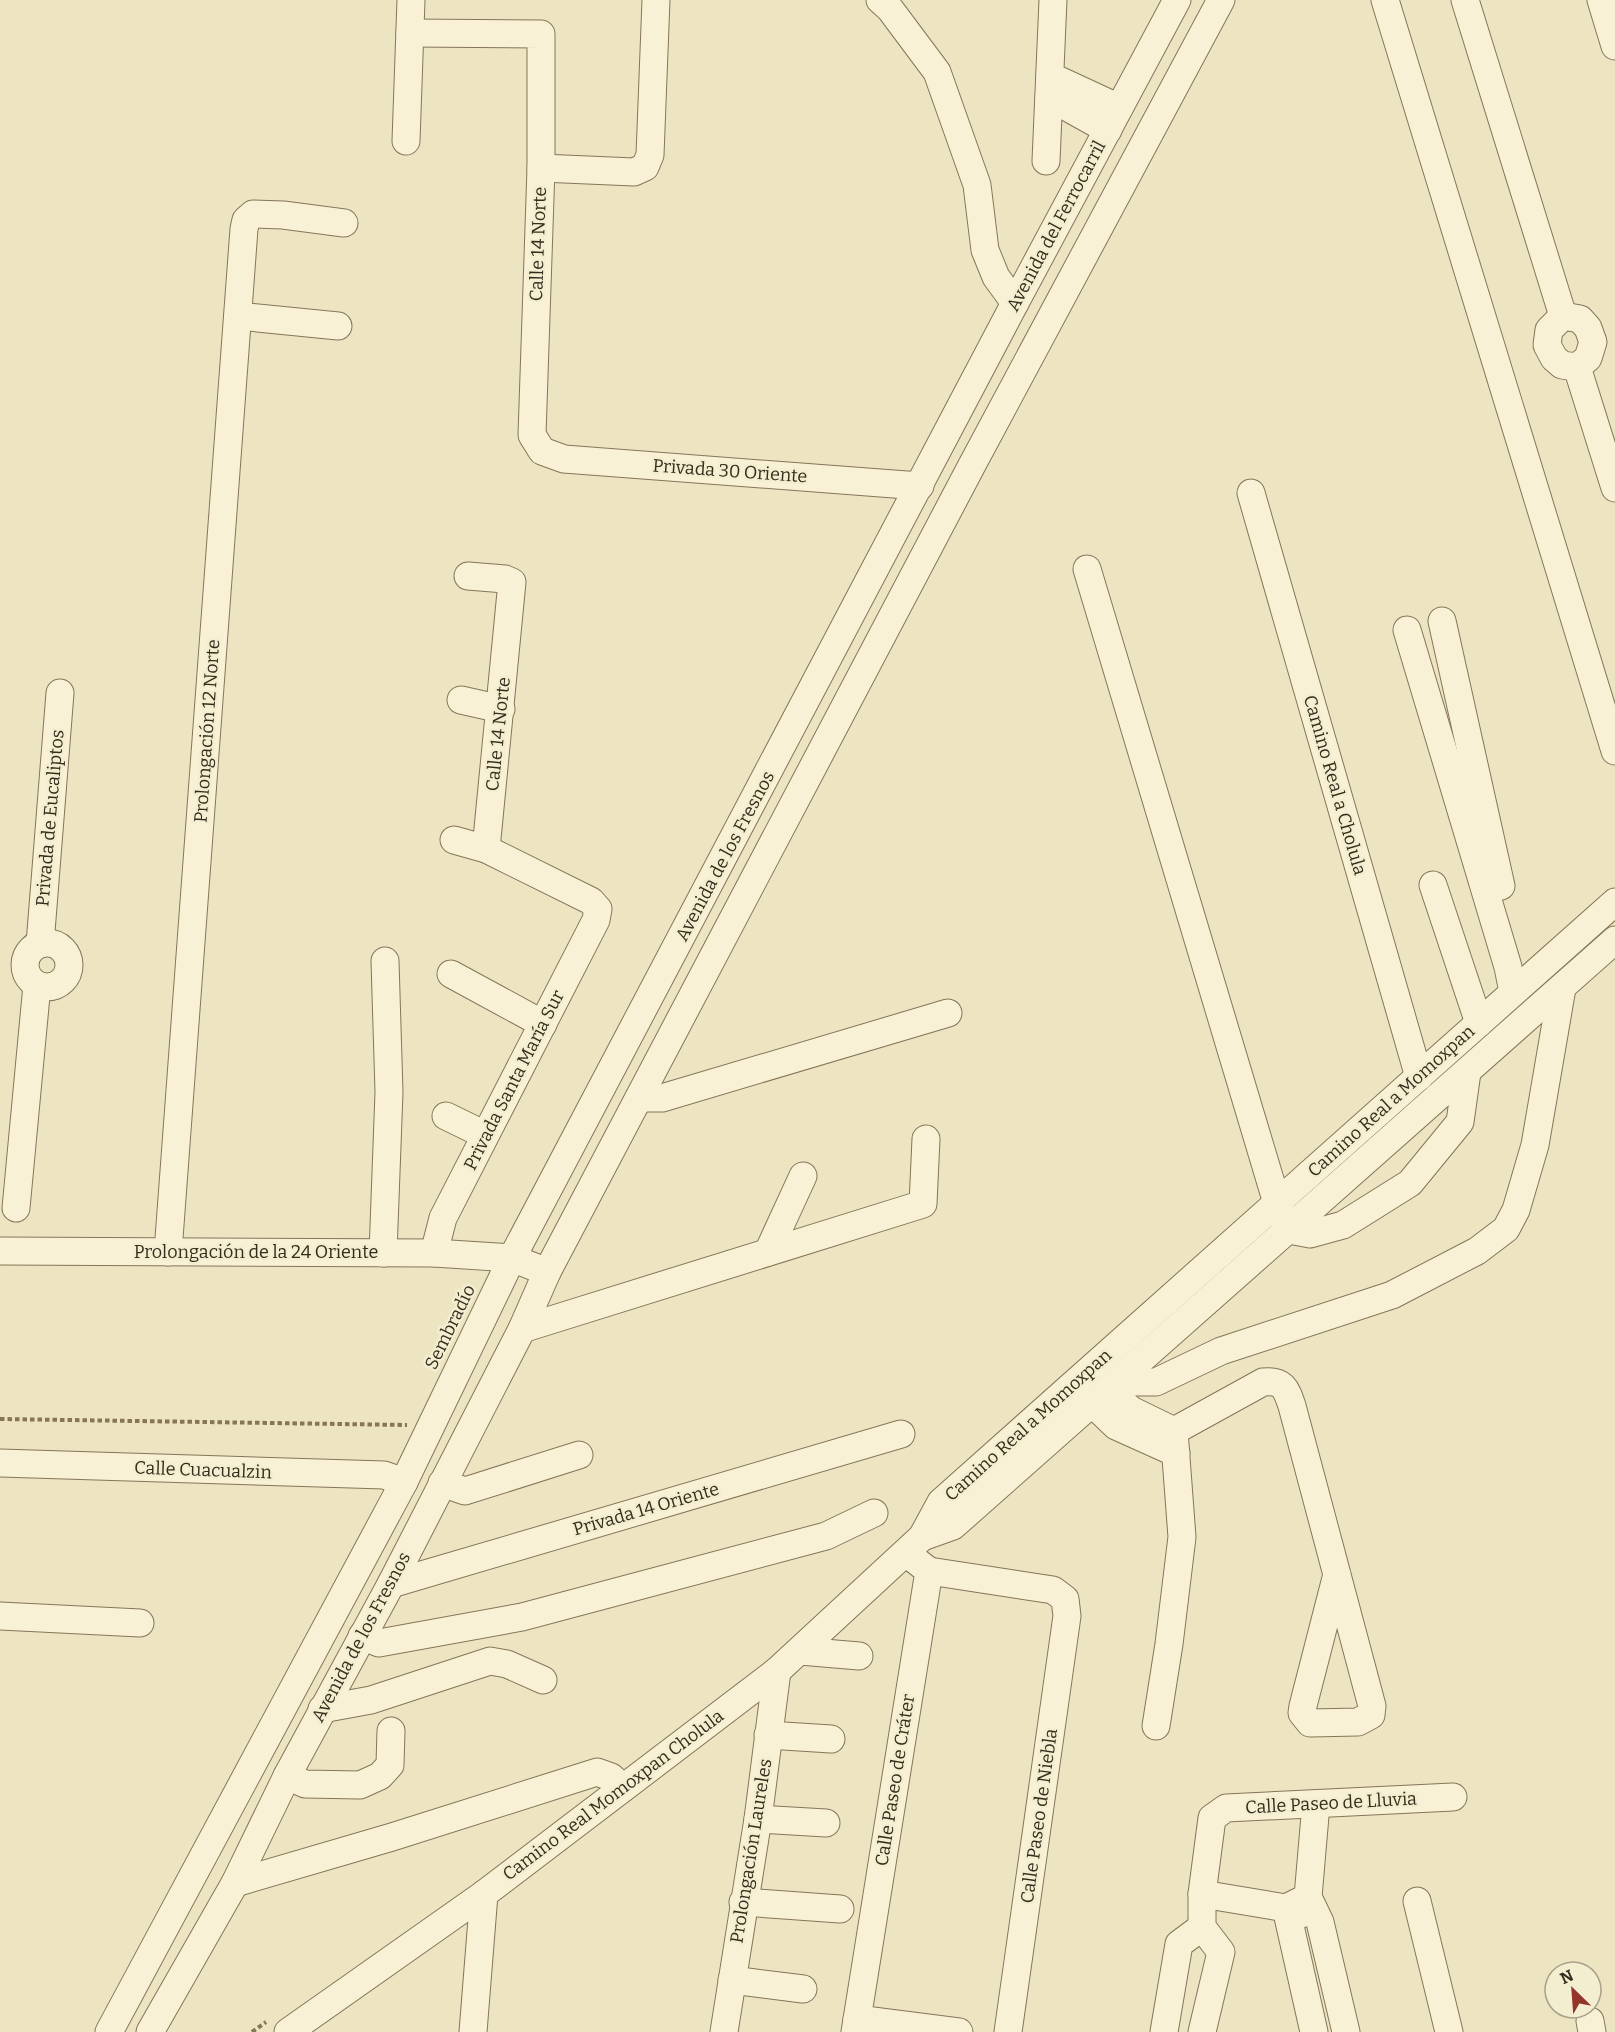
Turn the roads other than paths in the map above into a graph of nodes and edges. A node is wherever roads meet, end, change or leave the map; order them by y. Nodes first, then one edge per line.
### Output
1 (411, 0) edge
2 (656, 0) edge
3 (880, 0) edge
4 (1053, 0) edge
5 (1177, 0) edge
6 (1221, 0) edge
7 (1385, 0) edge
8 (1465, 0) edge
9 (1600, 0) edge
10 (410, 33) junction
11 (1615, 46) edge
12 (1049, 87) junction
13 (1114, 119) junction
14 (406, 141) dead end
15 (1046, 161) dead end
16 (541, 168) junction
17 (344, 223) dead end
18 (1015, 303) junction
19 (238, 316) junction
20 (338, 326) dead end
21 (542, 451) joint
22 (937, 454) joint
23 (920, 486) junction
24 (1615, 488) edge
25 (1251, 493) dead end
26 (1087, 569) dead end
27 (468, 576) dead end
28 (1442, 621) dead end
29 (1407, 630) dead end
30 (60, 693) dead end
31 (461, 700) dead end
32 (501, 709) junction
33 (1615, 751) edge
34 (454, 840) dead end
35 (486, 849) junction
36 (1433, 885) dead end
37 (1615, 902) edge
38 (1615, 940) edge
39 (385, 962) dead end
40 (25, 963) edge
41 (451, 974) dead end
42 (1519, 988) junction
43 (1562, 988) junction
44 (948, 1013) dead end
45 (1479, 1023) junction
46 (543, 1024) junction
47 (1467, 1072) junction
48 (1419, 1077) junction
49 (639, 1098) junction
50 (446, 1116) dead end
51 (485, 1135) junction
52 (926, 1139) dead end
53 (803, 1176) dead end
54 (1277, 1203) junction
55 (16, 1208) dead end
56 (1289, 1230) junction
57 (0, 1251) edge
58 (168, 1252) junction
59 (768, 1252) junction
60 (383, 1253) junction
61 (434, 1253) junction
62 (512, 1258) junction
63 (547, 1272) junction
64 (522, 1329) junction
65 (1107, 1390) junction
66 (901, 1434) dead end
67 (1175, 1442) junction
68 (579, 1455) dead end
69 (0, 1463) edge
70 (404, 1482) junction
71 (442, 1483) junction
72 (874, 1513) dead end
73 (914, 1545) junction
74 (929, 1571) junction
75 (1337, 1574) junction
76 (391, 1584) junction
77 (0, 1616) edge
78 (140, 1623) dead end
79 (362, 1636) junction
80 (800, 1651) junction
81 (859, 1656) dead end
82 (777, 1671) junction
83 (543, 1680) dead end
84 (322, 1709) junction
85 (1156, 1726) dead end
86 (391, 1731) dead end
87 (768, 1736) junction
88 (831, 1739) dead end
89 (287, 1776) junction
90 (623, 1788) junction
91 (1454, 1797) dead end
92 (1316, 1804) junction
93 (758, 1819) junction
94 (826, 1823) dead end
95 (234, 1883) junction
96 (484, 1893) junction
97 (1202, 1894) junction
98 (1418, 1901) dead end
99 (743, 1902) junction
100 (1297, 1902) junction
101 (840, 1909) dead end
102 (1202, 1927) junction
103 (732, 1980) junction
104 (803, 1989) dead end
105 (856, 2025) edge
106 (109, 2032) edge
107 (150, 2032) edge
108 (288, 2032) edge
109 (473, 2032) edge
110 (724, 2032) edge
111 (959, 2032) edge
112 (1008, 2032) edge
113 (1164, 2032) edge
114 (1202, 2032) edge
115 (1314, 2032) edge
116 (1346, 2032) edge
117 (1449, 2032) edge

1 - 10 street
2 - 16 street
3 - 18 street
4 - 12 street
5 - 13 street, Avenida del Ferrocarril
6 - 49 street, Avenida de los Fresnos
7 - 33 street
8 - 24 street
9 - 11 street
10 - 14 street
10 - 16 street, Calle 14 Norte
12 - 13 street
12 - 15 street
13 - 18 street, Avenida del Ferrocarril
16 - 21 street, Calle 14 Norte
17 - 19 street, Prolongación 12 Norte
18 - 22 street, Avenida del Ferrocarril
19 - 20 street
19 - 58 street, Prolongación 12 Norte
21 - 23 street, Privada 30 Oriente
22 - 23 street, Avenida de los Fresnos
23 - 62 street, Avenida de los Fresnos
25 - 48 street, Camino Real a Cholula
26 - 54 street
27 - 32 street, Calle 14 Norte
28 - 42 street
29 - 42 street
30 - 40 street, Privada de Eucaliptos
31 - 32 street
32 - 35 street, Calle 14 Norte
34 - 35 street
35 - 46 street, Privada Santa María Sur
36 - 45 street
37 - 42 street, Camino Real a Momoxpan
38 - 43 street, Camino Real a Momoxpan
39 - 60 street
40 - 55 street, Privada de Eucaliptos
41 - 46 street
42 - 45 street, Camino Real a Momoxpan
43 - 47 street, Camino Real a Momoxpan
43 - 65 street
44 - 49 street
45 - 48 street, Camino Real a Momoxpan
46 - 51 street, Privada Santa María Sur
47 - 56 street, Camino Real a Momoxpan
47 - 56 street
48 - 54 street, Camino Real a Momoxpan
49 - 63 street, Avenida de los Fresnos
50 - 51 street
51 - 61 street, Privada Santa María Sur
52 - 59 street
53 - 59 street
54 - 56 street
54 - 73 street, Camino Real a Momoxpan
56 - 65 street, Camino Real a Momoxpan
57 - 58 street, Prolongación de la 24 Oriente
58 - 60 street, Prolongación de la 24 Oriente
59 - 64 street
60 - 61 street, Prolongación de la 24 Oriente
61 - 62 street, Prolongación de la 24 Oriente
62 - 63 street
62 - 70 street, Avenida de los Fresnos
63 - 64 street, Avenida de los Fresnos
64 - 71 street, Avenida de los Fresnos
65 - 67 street
65 - 73 street, Camino Real a Momoxpan
66 - 76 street, Privada 14 Oriente
67 - 75 street
67 - 85 street
68 - 71 street
69 - 70 street, Calle Cuacualzin
70 - 106 street, Avenida de los Fresnos
71 - 76 street, Avenida de los Fresnos
72 - 79 street
73 - 74 street
73 - 80 street, Camino Real Momoxpan Cholula
74 - 105 street, Calle Paseo de Cráter
74 - 112 street, Calle Paseo de Niebla
75 - 75 street
76 - 79 street, Avenida de los Fresnos
77 - 78 street
79 - 84 street, Avenida de los Fresnos
80 - 81 street
80 - 82 street, Camino Real Momoxpan Cholula
82 - 87 street, Prolongación Laureles
82 - 90 street, Camino Real Momoxpan Cholula
83 - 84 street
84 - 89 street, Avenida de los Fresnos
86 - 89 street
87 - 88 street
87 - 93 street, Prolongación Laureles
89 - 95 street, Avenida de los Fresnos
90 - 95 street
90 - 96 street, Camino Real Momoxpan Cholula
91 - 92 street, Calle Paseo de Lluvia
92 - 97 street, Calle Paseo de Lluvia
92 - 100 street
93 - 94 street
93 - 99 street, Prolongación Laureles
95 - 107 street, Avenida de los Fresnos
96 - 108 street, Camino Real Momoxpan Cholula
96 - 109 street
97 - 100 street
97 - 102 street
98 - 117 street
99 - 101 street
99 - 103 street, Prolongación Laureles
100 - 115 street
100 - 116 street
102 - 113 street
102 - 114 street
103 - 104 street
103 - 110 street, Prolongación Laureles
105 - 111 street

